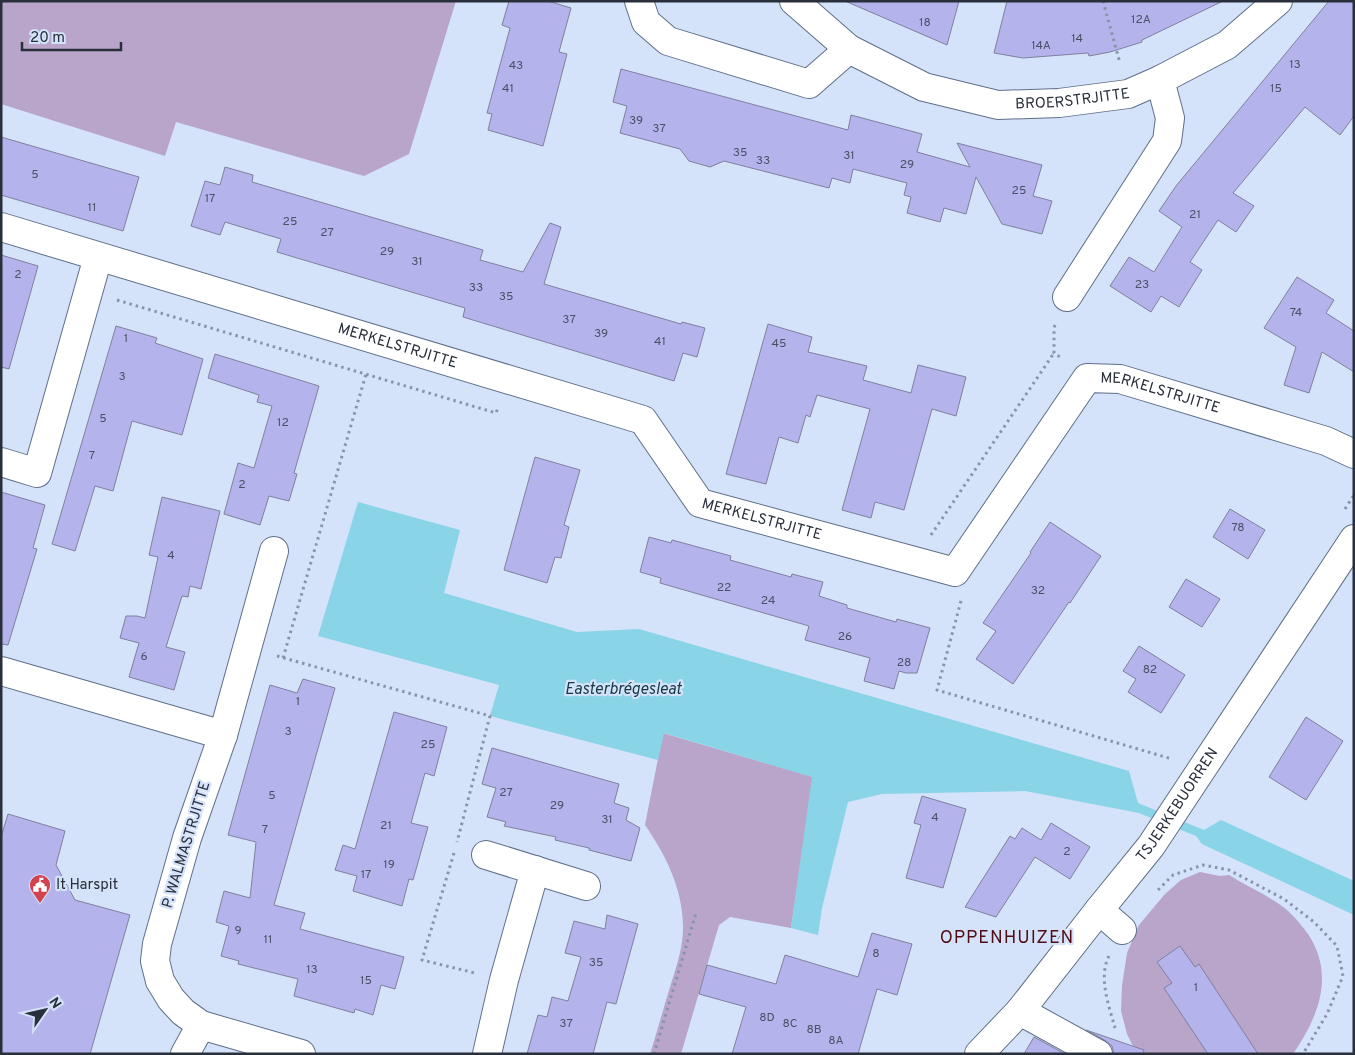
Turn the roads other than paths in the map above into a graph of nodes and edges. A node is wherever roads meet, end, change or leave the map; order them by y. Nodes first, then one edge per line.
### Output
1 (639, 1) edge
2 (794, 1) edge
3 (1278, 1) edge
4 (849, 49) junction
5 (1160, 80) junction
6 (1, 227) edge
7 (98, 257) junction
8 (1067, 297) road end
9 (1354, 454) edge
10 (1, 462) edge
11 (1354, 539) edge
12 (274, 551) dead end
13 (1, 671) edge
14 (223, 735) junction
15 (486, 855) dead end
16 (535, 870) junction
17 (586, 886) dead end
18 (1099, 910) junction
19 (1122, 930) road end
20 (1020, 1012) junction
21 (201, 1025) junction
22 (185, 1054) edge
23 (301, 1054) edge
24 (487, 1054) edge
25 (979, 1054) edge
26 (1098, 1054) edge

1 - 4 street
2 - 4 street, BROERSTRJITTE
3 - 5 street, BROERSTRJITTE
4 - 5 street, BROERSTRJITTE
5 - 8 street
6 - 7 street, MERKELSTRJITTE
7 - 9 street, MERKELSTRJITTE
7 - 10 street
11 - 18 street, TSJERKEBUORREN
12 - 14 street, P. WALMASTRJITTE
13 - 14 street
14 - 21 street, P. WALMASTRJITTE
15 - 16 street
16 - 17 street
16 - 24 street
18 - 19 street
18 - 20 street, TSJERKEBUORREN
20 - 25 street, TSJERKEBUORREN
20 - 26 street
21 - 22 street
21 - 23 street, P. WALMASTRJITTE

